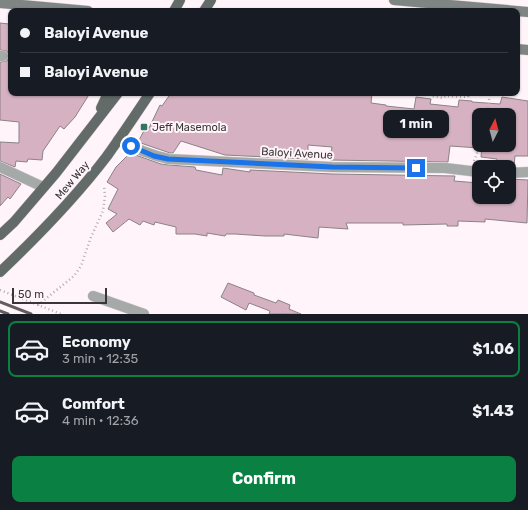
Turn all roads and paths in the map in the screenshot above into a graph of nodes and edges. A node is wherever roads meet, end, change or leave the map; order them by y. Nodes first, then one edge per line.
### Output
1 (394, 0) edge
2 (0, 3) edge
3 (473, 4) edge
4 (55, 8) edge
5 (500, 8) edge
6 (106, 96) edge
7 (116, 96) edge
8 (148, 96) edge
9 (432, 96) edge
10 (446, 96) edge
11 (446, 96) edge
12 (469, 96) edge
13 (490, 96) edge
14 (488, 108) edge
15 (89, 131) junction
16 (118, 140) junction
17 (477, 152) edge
18 (0, 167) edge
19 (468, 171) junction
20 (472, 171) edge
21 (528, 172) edge
22 (516, 173) edge
23 (104, 185) dead end
24 (43, 187) junction
25 (0, 235) edge
26 (0, 272) edge
27 (0, 290) edge
28 (92, 296) dead end
29 (38, 305) junction
30 (61, 314) edge
31 (144, 314) edge

1 - 3 main road
2 - 4 main road
3 - 5 main road
6 - 15 main road
7 - 15 main road, Mew Way
8 - 16 main road, Mew Way
9 - 10 path
11 - 12 path
13 - 14 path
15 - 24 main road, Mew Way
16 - 19 street, Baloyi Avenue
16 - 26 main road, Mew Way
17 - 19 path
18 - 24 street
19 - 20 street, Baloyi Avenue
21 - 22 street
23 - 29 path
24 - 25 main road, Mew Way
27 - 29 path
28 - 31 street
29 - 30 path

